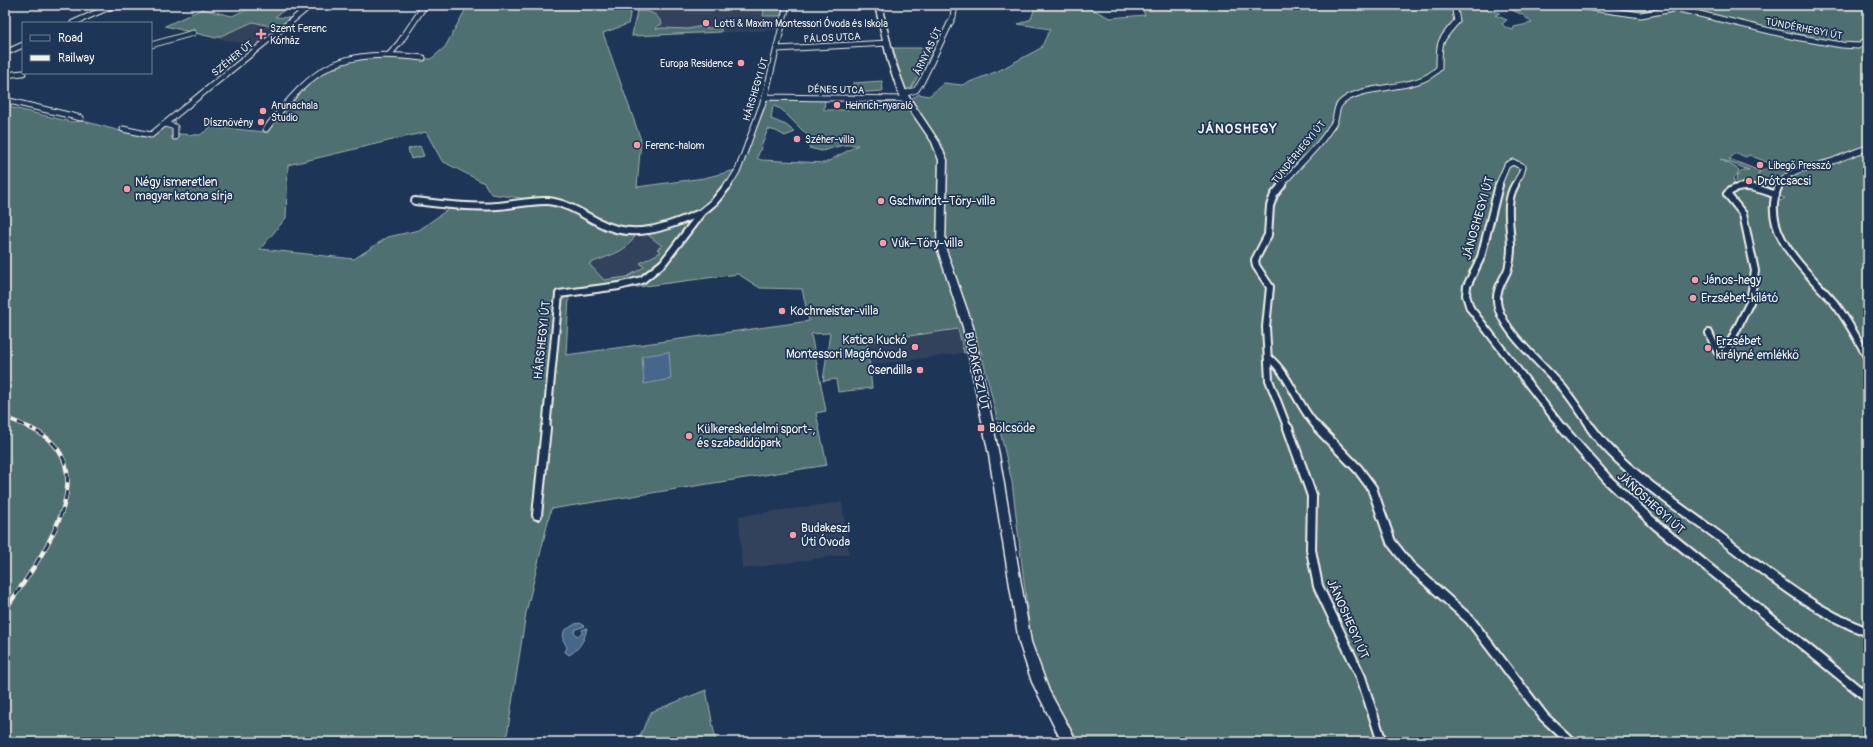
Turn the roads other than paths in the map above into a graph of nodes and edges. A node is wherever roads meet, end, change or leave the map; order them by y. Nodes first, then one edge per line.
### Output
1 (114, 5) edge
2 (310, 5) edge
3 (425, 5) edge
4 (787, 5) edge
5 (878, 5) edge
6 (955, 5) edge
7 (1454, 5) edge
8 (1570, 5) edge
9 (75, 22) edge
10 (193, 33) dead end
11 (1868, 39) edge
12 (888, 43) junction
13 (22, 45) edge
14 (152, 45) edge
15 (777, 49) junction
16 (5, 53) edge
17 (389, 56) junction
18 (423, 58) dead end
19 (22, 73) edge
20 (5, 75) edge
21 (905, 96) junction
22 (765, 97) junction
23 (5, 100) edge
24 (81, 118) dead end
25 (165, 124) junction
26 (123, 129) dead end
27 (266, 129) dead end
28 (175, 137) dead end
29 (1868, 148) edge
30 (1776, 195) junction
31 (414, 201) dead end
32 (702, 212) junction
33 (1709, 333) dead end
34 (1269, 358) junction
35 (1868, 358) edge
36 (537, 515) dead end
37 (1868, 632) edge
38 (1868, 698) edge
39 (1070, 742) edge
40 (1382, 742) edge
41 (1571, 742) edge

1 - 9 street
2 - 25 street, SZÉHER ÚT
3 - 17 street
4 - 15 street, HÁRSHEGYI ÚT
5 - 12 main road, BUDAKESZI ÚT
6 - 21 street, ÁRNYAS ÚT
7 - 34 street, TÜNDÉRHEGYI ÚT
8 - 11 street, TÜNDÉRHEGYI ÚT
10 - 14 street
12 - 15 street, PÁLOS UTCA
12 - 21 main road, BUDAKESZI ÚT
13 - 16 street
15 - 22 street, HÁRSHEGYI ÚT
17 - 18 street
17 - 27 street
19 - 20 street
21 - 22 street, DÉNES UTCA
21 - 39 main road, BUDAKESZI ÚT
22 - 32 street, HÁRSHEGYI ÚT
23 - 24 street
25 - 26 street, SZÉHER ÚT
25 - 28 street
29 - 30 street
30 - 33 street
30 - 35 street
31 - 32 street, HÁRSHEGYI ÚT
32 - 36 street, HÁRSHEGYI ÚT
34 - 40 street, JÁNOSHEGYI ÚT
34 - 41 street
37 - 38 street, JÁNOSHEGYI ÚT

